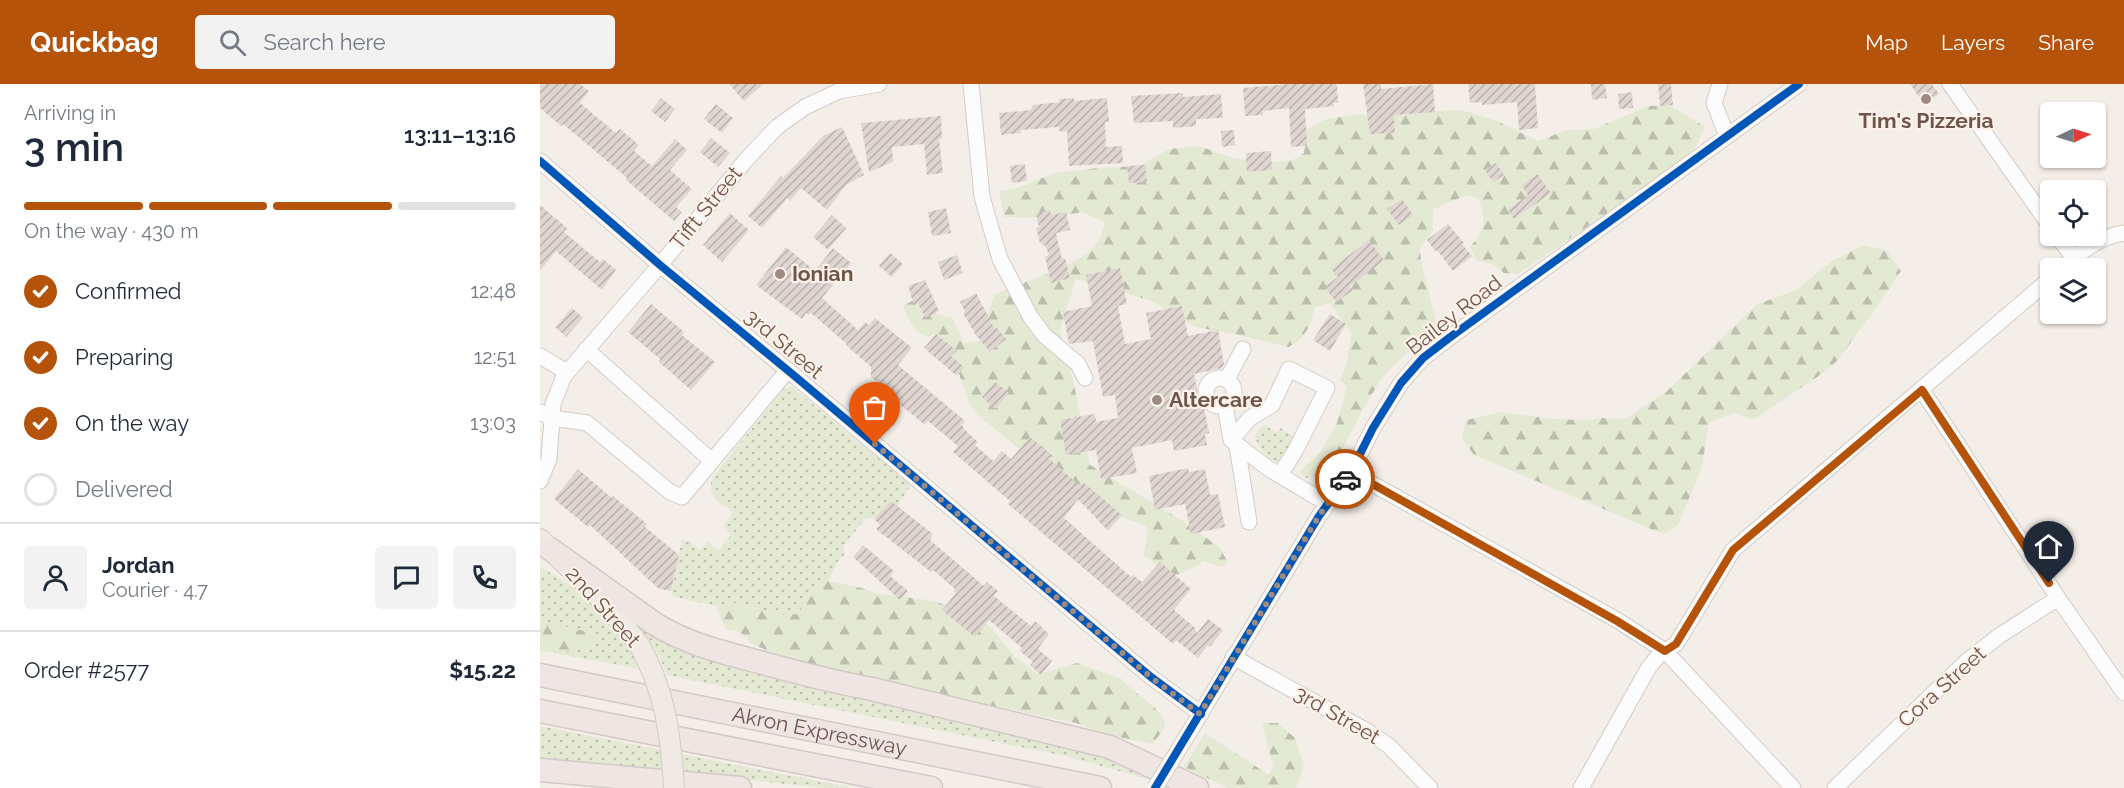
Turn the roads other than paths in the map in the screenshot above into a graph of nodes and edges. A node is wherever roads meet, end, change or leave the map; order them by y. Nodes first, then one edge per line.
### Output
1 (879, 84) edge
2 (971, 84) edge
3 (1720, 84) edge
4 (1799, 84) edge
5 (1950, 84) edge
6 (1727, 136) junction
7 (540, 161) edge
8 (2040, 212) edge
9 (2124, 233) edge
10 (2065, 246) edge
11 (2074, 258) joint
12 (660, 265) junction
13 (2040, 288) edge
14 (586, 349) junction
15 (1243, 349) dead end
16 (540, 356) edge
17 (788, 370) junction
18 (567, 372) junction
19 (1085, 378) dead end
20 (1227, 379) junction
21 (1922, 390) junction
22 (1225, 405) junction
23 (546, 415) edge
24 (1234, 442) junction
25 (712, 460) junction
26 (1351, 472) junction
27 (1280, 475) junction
28 (540, 481) edge
29 (1328, 504) junction
30 (1249, 522) dead end
31 (543, 549) edge
32 (2058, 598) junction
33 (606, 604) joint
34 (1665, 651) junction
35 (1233, 657) junction
36 (540, 675) edge
37 (2124, 693) edge
38 (540, 711) edge
39 (1197, 720) junction
40 (540, 770) edge
41 (1785, 785) edge
42 (674, 788) edge
43 (740, 788) edge
44 (932, 788) edge
45 (1100, 788) edge
46 (1155, 788) edge
47 (1197, 788) edge
48 (1430, 788) edge
49 (1581, 788) edge
50 (1834, 788) edge

1 - 12 street, Tifft Street
2 - 19 street
3 - 6 street
4 - 6 street, Bailey Road
5 - 8 street
6 - 26 street, Bailey Road
7 - 12 street, 3rd Street
9 - 11 street
10 - 11 street
12 - 14 street, Tifft Street
12 - 17 street, 3rd Street
13 - 21 street
14 - 18 street, Tifft Street
14 - 25 street
15 - 20 street
16 - 18 street
17 - 25 street
17 - 39 street, 3rd Street
18 - 23 street, Tifft Street
20 - 22 street
20 - 22 street
21 - 32 street
21 - 34 street
22 - 24 street
23 - 25 street
23 - 28 street, Tifft Street
24 - 27 street
24 - 27 street
24 - 30 street
26 - 29 street, Bailey Road
26 - 34 street
27 - 29 street
29 - 35 street, Bailey Road
31 - 33 highway
31 - 47 highway
32 - 37 street
32 - 50 street, Cora Street
33 - 42 main road, 2nd Street, bridge
34 - 41 street
34 - 49 street
35 - 39 street, Bailey Road
35 - 48 street, 3rd Street
36 - 45 highway, Akron Expressway
38 - 44 highway, Akron Expressway
39 - 46 street, Bailey Road, bridge
40 - 43 highway

